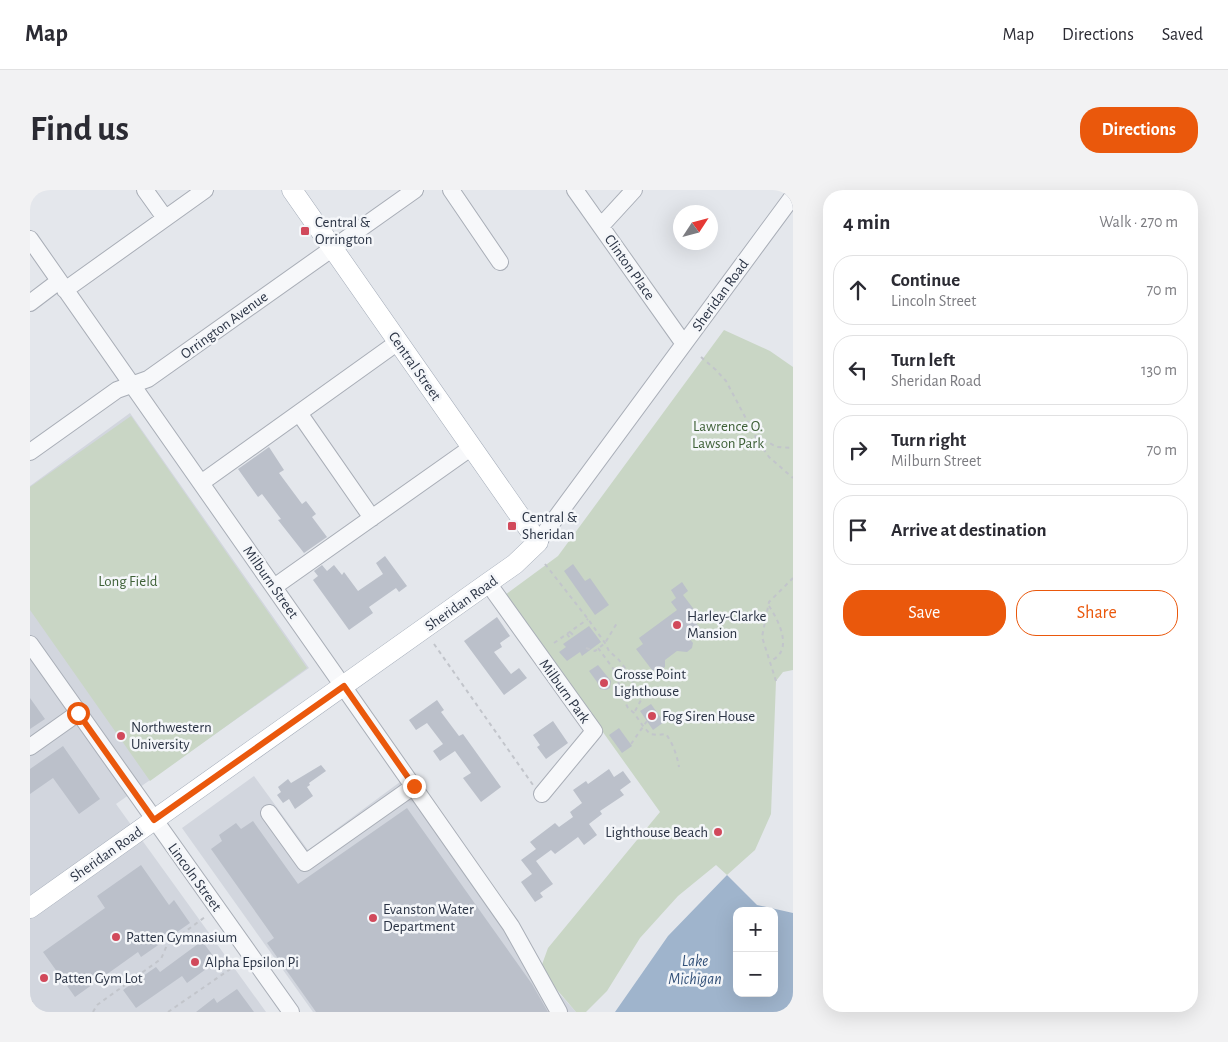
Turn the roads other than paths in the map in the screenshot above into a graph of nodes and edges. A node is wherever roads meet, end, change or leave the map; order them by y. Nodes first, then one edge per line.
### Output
1 (145, 190) edge
2 (205, 190) edge
3 (292, 190) edge
4 (415, 190) edge
5 (451, 190) edge
6 (575, 190) edge
7 (634, 190) edge
8 (793, 196) edge
9 (165, 218) junction
10 (601, 226) junction
11 (30, 240) edge
12 (332, 248) junction
13 (500, 262) dead end
14 (62, 285) junction
15 (30, 303) edge
16 (398, 342) junction
17 (684, 344) junction
18 (132, 385) junction
19 (299, 413) junction
20 (472, 447) junction
21 (30, 452) edge
22 (201, 483) junction
23 (372, 518) junction
24 (538, 542) junction
25 (488, 583) junction
26 (274, 587) junction
27 (30, 644) edge
28 (344, 686) junction
29 (78, 713) junction
30 (30, 747) edge
31 (414, 786) junction
32 (542, 794) road end
33 (269, 812) dead end
34 (154, 820) junction
35 (30, 908) edge
36 (291, 1012) edge
37 (559, 1012) edge

1 - 9 street
2 - 9 street
3 - 12 main road, Central Street
4 - 12 street, Orrington Avenue
5 - 13 street
6 - 10 street, Clinton Place
7 - 10 street
8 - 17 street, Sheridan Road
9 - 14 street
10 - 17 street, Clinton Place
11 - 14 street, Milburn Street
12 - 16 main road, Central Street
12 - 18 street, Orrington Avenue
14 - 15 street
14 - 18 street, Milburn Street
16 - 19 street
16 - 20 main road, Central Street
17 - 24 street, Sheridan Road
18 - 21 street, Orrington Avenue
18 - 22 street, Milburn Street
19 - 22 street
19 - 23 street
20 - 23 street
20 - 24 main road, Central Street
22 - 26 street, Milburn Street
23 - 26 street
24 - 25 main road, Sheridan Road
25 - 28 main road, Sheridan Road
25 - 32 street, Milburn Park
26 - 28 street, Milburn Street
27 - 29 street, Lincoln Street
28 - 31 street, Milburn Street
28 - 34 main road, Sheridan Road
29 - 30 street
29 - 34 street, Lincoln Street
31 - 33 street
31 - 37 street, Milburn Street
34 - 35 main road, Sheridan Road
34 - 36 street, Lincoln Street

